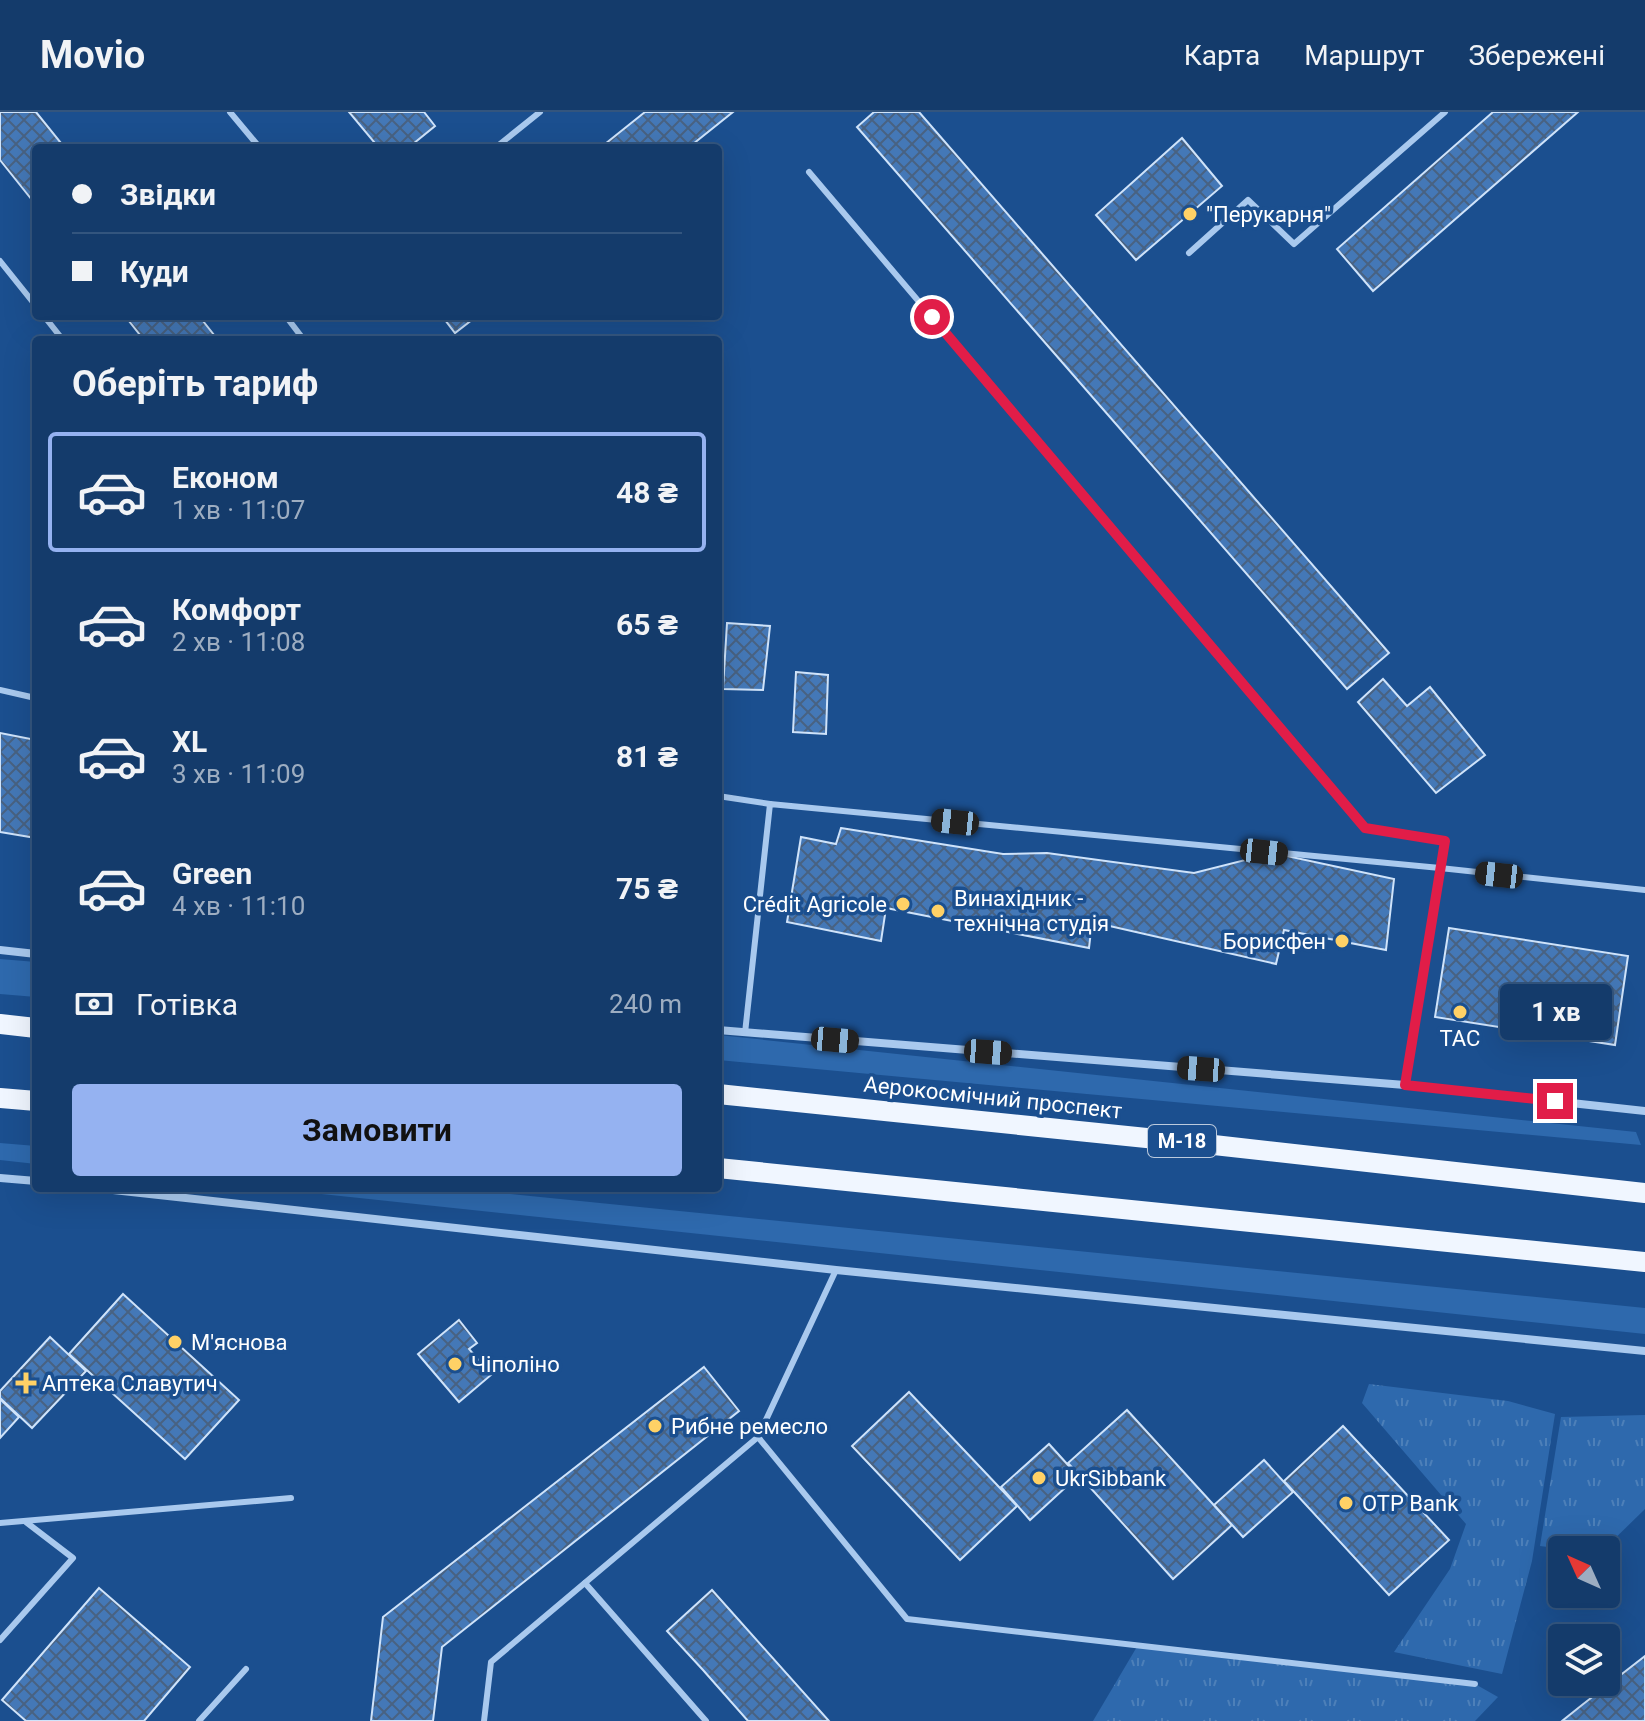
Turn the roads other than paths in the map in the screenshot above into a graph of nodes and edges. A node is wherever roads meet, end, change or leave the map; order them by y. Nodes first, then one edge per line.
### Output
1 (230, 112) edge
2 (540, 112) edge
3 (1445, 112) edge
4 (257, 144) edge
5 (500, 144) edge
6 (809, 172) dead end
7 (1189, 253) dead end
8 (0, 261) edge
9 (32, 301) edge
10 (47, 320) edge
11 (289, 320) edge
12 (60, 336) edge
13 (301, 336) edge
14 (0, 690) edge
15 (31, 697) dead end
16 (722, 797) edge
17 (770, 804) junction
18 (1440, 868) junction
19 (1645, 890) edge
20 (0, 950) edge
21 (32, 954) edge
22 (0, 1024) edge
23 (32, 1028) edge
24 (722, 1030) edge
25 (745, 1033) junction
26 (1405, 1085) junction
27 (722, 1094) edge
28 (0, 1098) edge
29 (32, 1101) edge
30 (1645, 1111) edge
31 (722, 1168) edge
32 (0, 1178) edge
33 (32, 1181) edge
34 (131, 1192) edge
35 (1645, 1193) edge
36 (1645, 1262) edge
37 (836, 1270) junction
38 (1645, 1351) edge
39 (758, 1437) junction
40 (291, 1498) dead end
41 (25, 1521) junction
42 (0, 1523) edge
43 (585, 1583) junction
44 (0, 1640) edge
45 (246, 1669) dead end
46 (1475, 1684) dead end
47 (199, 1721) edge
48 (484, 1721) edge
49 (706, 1721) edge

1 - 4 lane
2 - 5 lane
3 - 7 lane
6 - 18 lane
8 - 9 lane
10 - 12 lane
11 - 13 lane
14 - 15 lane
16 - 17 lane
17 - 18 lane
17 - 25 lane
18 - 19 lane
18 - 26 lane
20 - 21 street
22 - 23 main road
24 - 25 street
25 - 26 street
26 - 30 street
27 - 35 main road, Аерокосмічний проспект / М-18
28 - 29 main road
31 - 36 main road
32 - 33 street
34 - 37 street
37 - 38 street
37 - 39 lane
39 - 43 lane
39 - 46 lane
40 - 41 lane
41 - 42 lane
41 - 44 lane
43 - 48 lane
43 - 49 lane
45 - 47 lane

